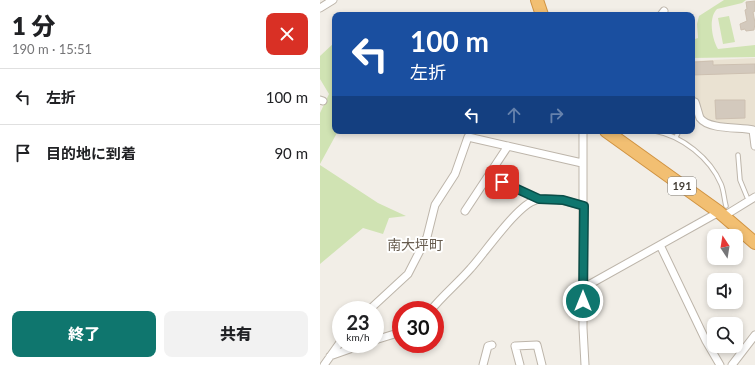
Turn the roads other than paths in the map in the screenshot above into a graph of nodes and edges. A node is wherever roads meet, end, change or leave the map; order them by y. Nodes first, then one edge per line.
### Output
1 (332, 0) edge
2 (537, 0) edge
3 (320, 8) edge
4 (541, 12) edge
5 (695, 108) edge
6 (582, 134) edge
7 (610, 134) edge
8 (666, 134) edge
9 (678, 134) edge
10 (676, 137) junction
11 (508, 146) junction
12 (755, 146) edge
13 (738, 155) dead end
14 (582, 163) junction
15 (489, 176) junction
16 (746, 197) dead end
17 (755, 197) edge
18 (539, 199) junction
19 (584, 206) junction
20 (465, 211) dead end
21 (723, 211) junction
22 (755, 243) edge
23 (660, 245) junction
24 (583, 288) junction
25 (379, 301) edge
26 (440, 301) edge
27 (755, 335) edge
28 (492, 345) dead end
29 (332, 353) edge
30 (338, 353) edge
31 (330, 356) junction
32 (324, 365) edge
33 (483, 365) edge
34 (520, 365) edge
35 (542, 365) edge
36 (585, 365) edge
37 (720, 365) edge
38 (732, 365) edge

1 - 3 street
2 - 4 highway
5 - 12 street
6 - 14 street
7 - 21 highway, 191
8 - 10 lane
9 - 10 lane
10 - 21 lane
11 - 14 street
11 - 15 street
11 - 25 street
13 - 16 lane
14 - 19 street
15 - 18 lane
15 - 20 street
17 - 21 street
18 - 19 street
18 - 26 street
19 - 24 street
21 - 22 highway, 191
21 - 23 street
23 - 24 street
23 - 37 street
24 - 36 street
27 - 38 street
28 - 33 street
29 - 31 street
30 - 31 street
31 - 32 street
34 - 35 street

